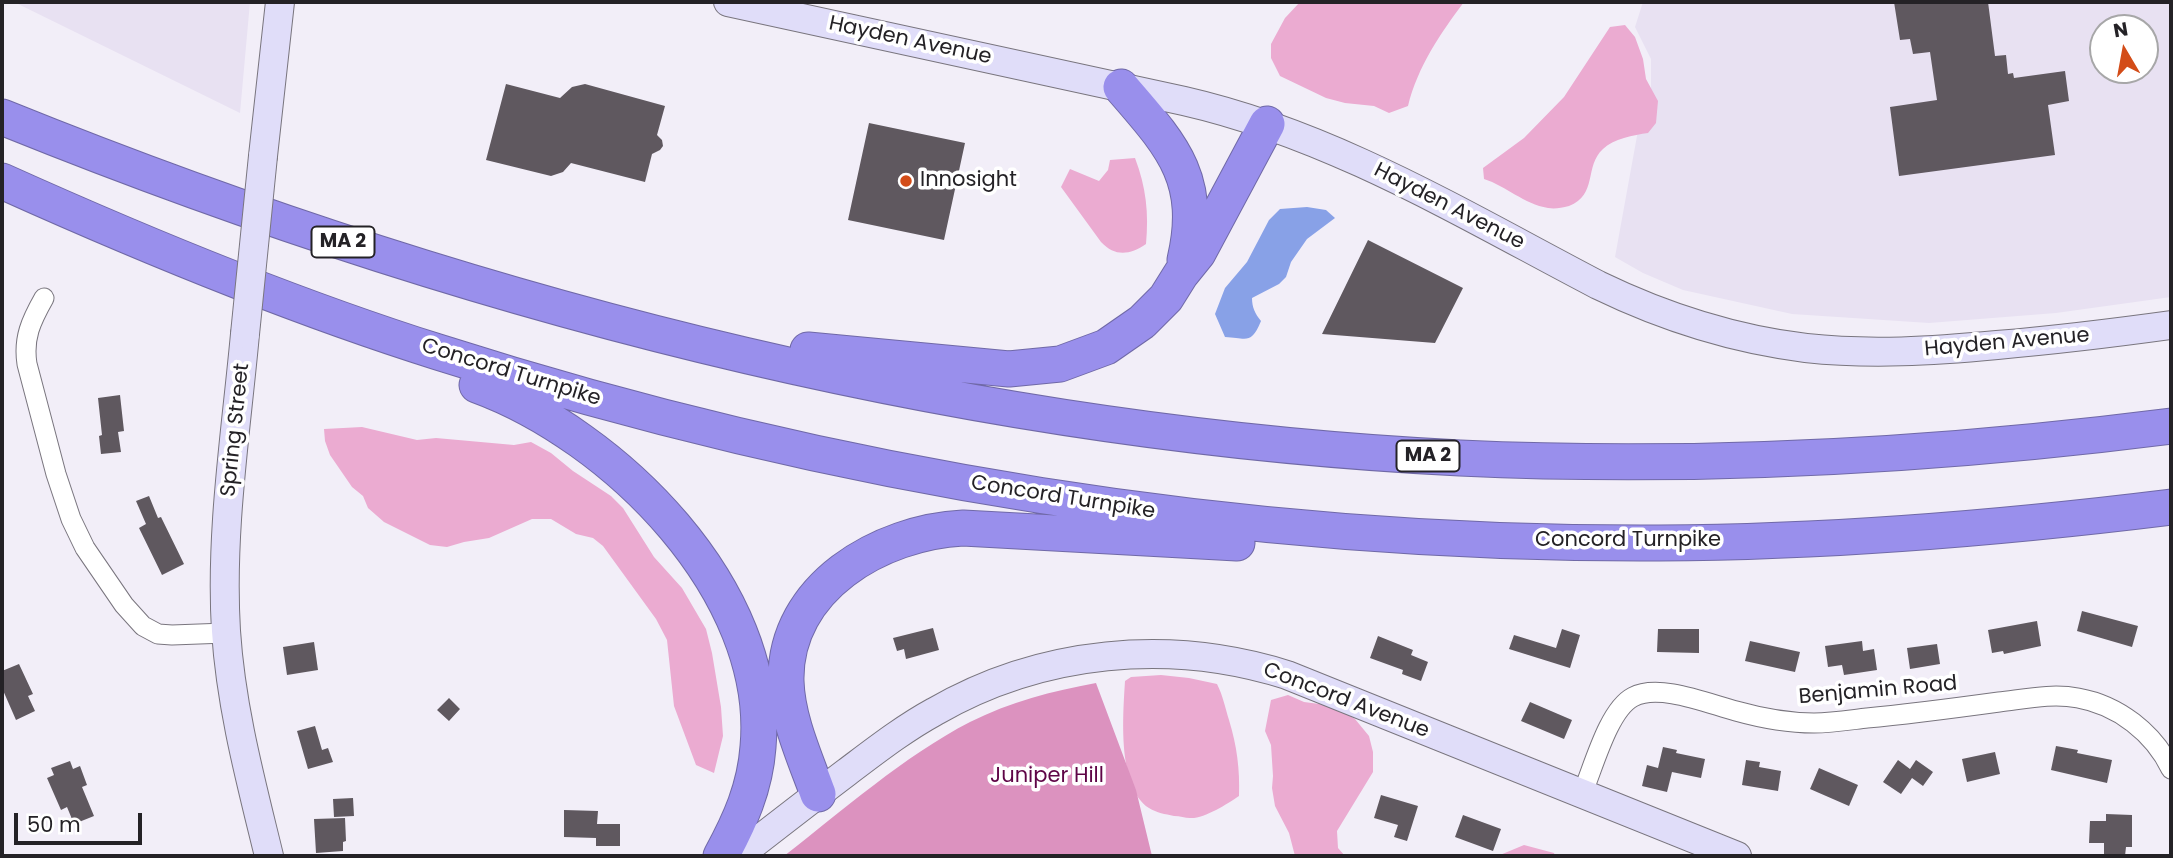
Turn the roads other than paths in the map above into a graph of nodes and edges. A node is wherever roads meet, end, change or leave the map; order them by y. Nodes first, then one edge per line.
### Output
1 (280, 2) edge
2 (728, 2) edge
3 (1121, 87) junction
4 (2, 117) edge
5 (1267, 124) junction
6 (2, 181) edge
7 (1181, 274) junction
8 (44, 298) dead end
9 (2171, 325) edge
10 (379, 332) junction
11 (692, 344) junction
12 (2171, 426) edge
13 (2171, 507) edge
14 (1392, 534) junction
15 (226, 632) junction
16 (2171, 769) edge
17 (818, 794) junction
18 (1582, 794) junction
19 (269, 856) edge
20 (721, 856) edge
21 (738, 856) edge
22 (1737, 856) edge

1 - 15 main road, Spring Street, bridge
2 - 3 main road, Hayden Avenue
3 - 5 main road, Hayden Avenue
3 - 7 highway
4 - 11 highway, MA 2
5 - 7 highway
5 - 9 main road, Hayden Avenue
6 - 10 highway, Concord Turnpike
7 - 11 highway
8 - 15 street
10 - 14 highway, Concord Turnpike
10 - 20 highway
11 - 12 highway, MA 2
13 - 14 highway, Concord Turnpike
14 - 17 highway
15 - 19 main road, Spring Street
16 - 18 street, Benjamin Road
17 - 18 main road, Concord Avenue
17 - 21 main road, Concord Avenue
18 - 22 main road, Concord Avenue

